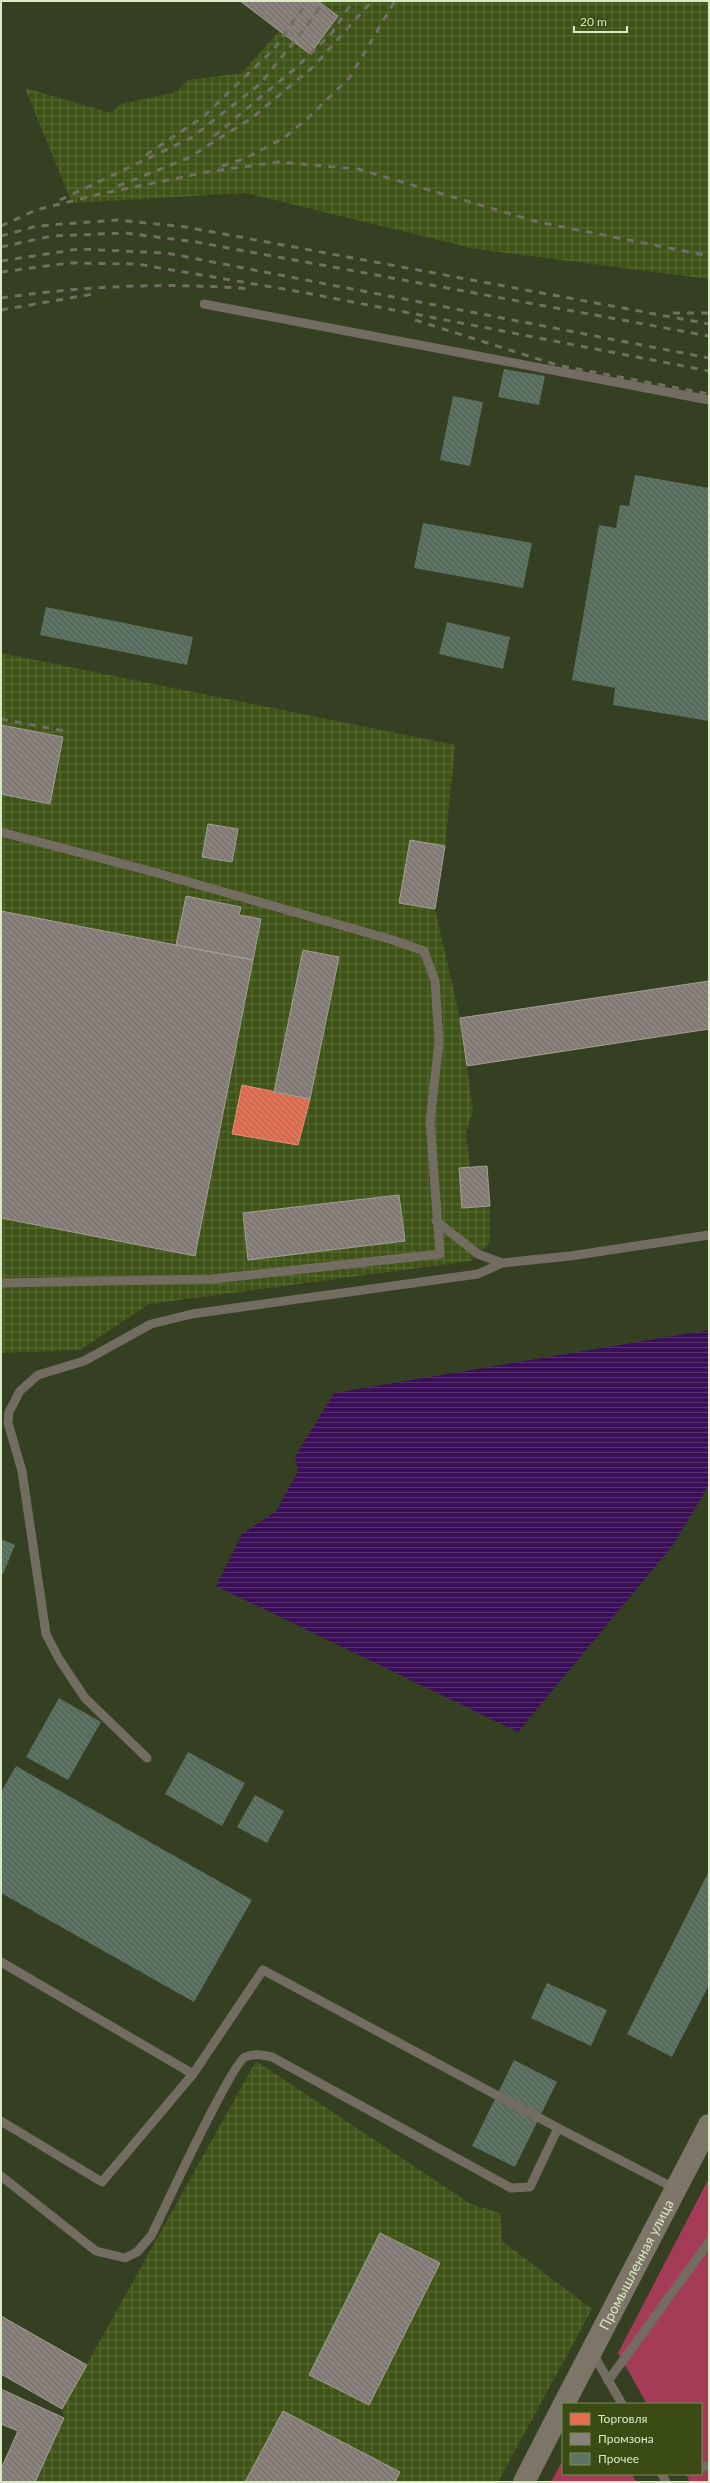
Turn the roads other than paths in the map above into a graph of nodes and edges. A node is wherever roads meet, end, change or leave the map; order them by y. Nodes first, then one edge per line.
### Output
1 (204, 304) dead end
2 (709, 400) edge
3 (1, 832) edge
4 (436, 1221) junction
5 (709, 1235) edge
6 (502, 1263) junction
7 (1, 1283) edge
8 (8, 1412) junction
9 (1, 1424) edge
10 (147, 1758) dead end
11 (1, 1962) edge
12 (193, 2074) junction
13 (1, 2121) edge
14 (709, 2125) edge
15 (558, 2128) junction
16 (1, 2176) edge
17 (676, 2189) junction
18 (709, 2242) edge
19 (591, 2351) junction
20 (608, 2381) junction
21 (565, 2403) edge
22 (621, 2403) edge
23 (562, 2409) edge
24 (524, 2482) edge

1 - 2 lane
3 - 4 lane
4 - 6 lane
4 - 7 lane
5 - 6 lane
6 - 8 lane
8 - 9 lane
8 - 10 lane
11 - 12 lane
12 - 13 lane
12 - 15 lane
14 - 17 street, Промышленная улица
15 - 16 lane
15 - 17 lane
17 - 19 street, Промышленная улица
18 - 20 lane
19 - 20 lane
19 - 21 street, Промышленная улица
20 - 22 lane
23 - 24 street, Промышленная улица

